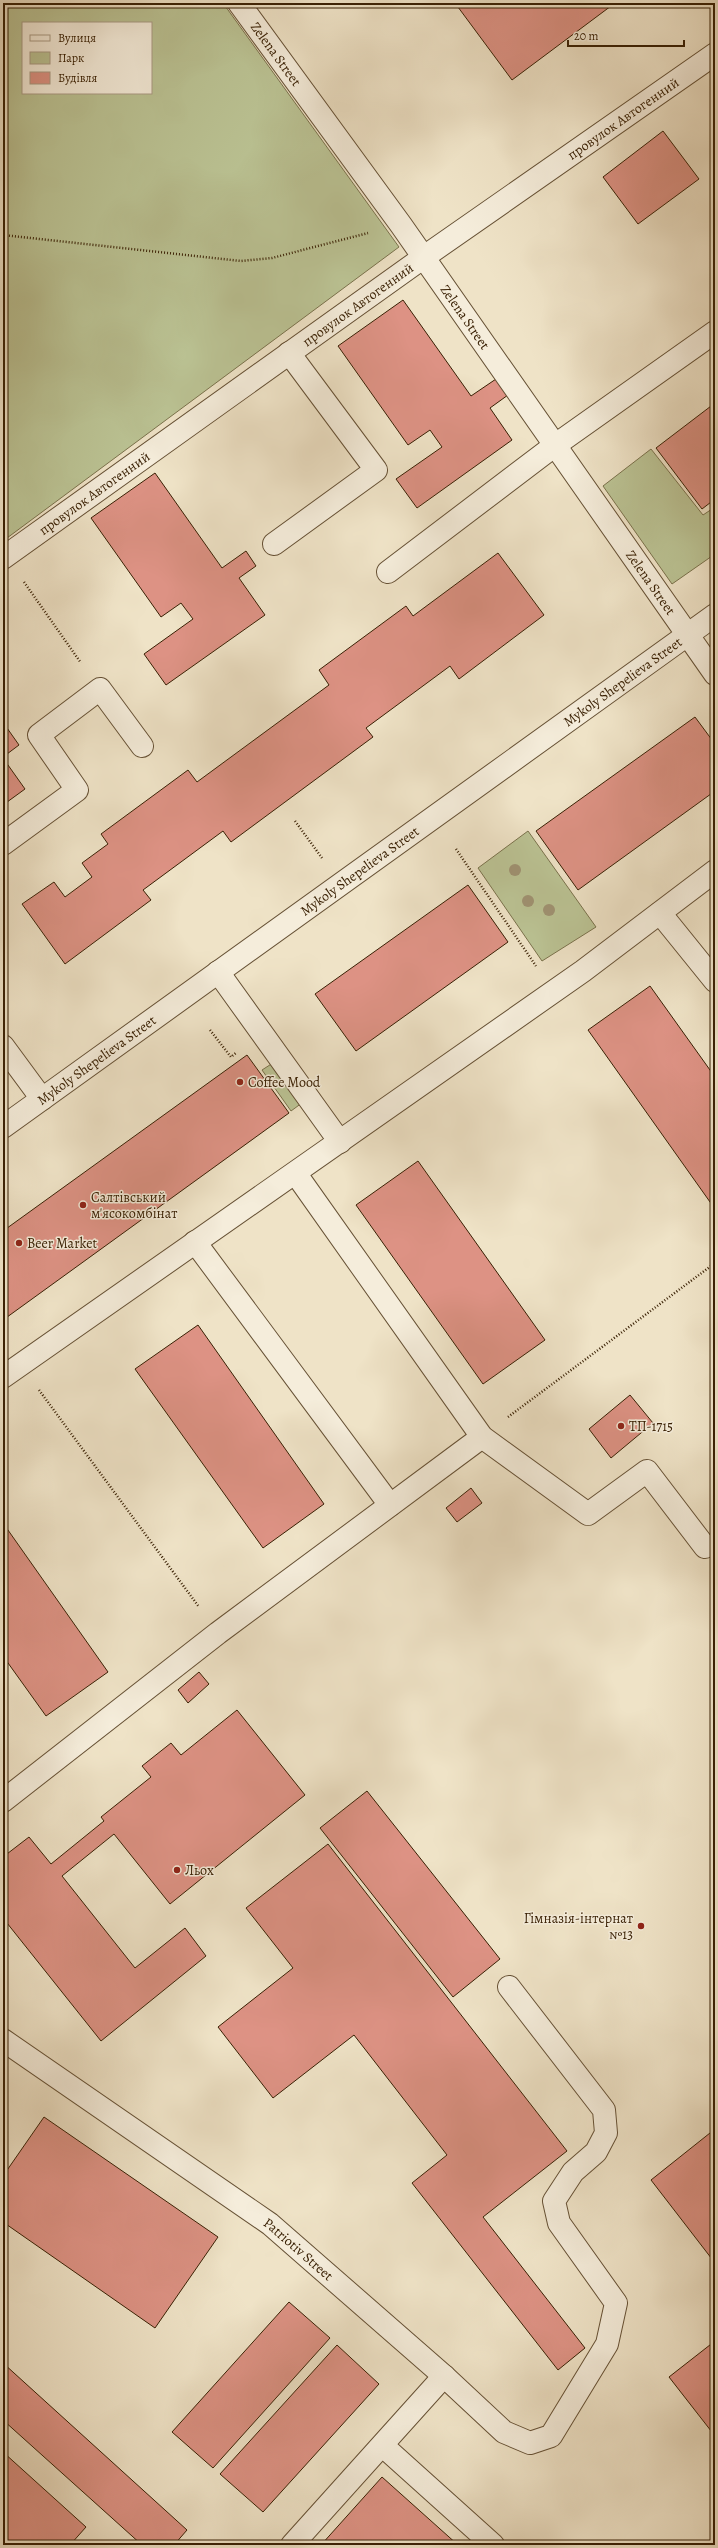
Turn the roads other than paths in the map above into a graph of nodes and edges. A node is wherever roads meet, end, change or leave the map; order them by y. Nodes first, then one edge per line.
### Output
1 (239, 3) edge
2 (715, 54) edge
3 (424, 257) junction
4 (715, 332) edge
5 (289, 353) junction
6 (554, 446) junction
7 (274, 544) dead end
8 (4, 557) edge
9 (388, 572) dead end
10 (715, 615) edge
11 (686, 636) junction
12 (715, 674) edge
13 (142, 746) dead end
14 (3, 844) edge
15 (715, 871) edge
16 (660, 913) junction
17 (218, 972) junction
18 (715, 981) edge
19 (3, 1046) edge
20 (42, 1099) junction
21 (3, 1127) edge
22 (340, 1142) junction
23 (296, 1174) junction
24 (195, 1242) junction
25 (12, 1371) edge
26 (482, 1437) junction
27 (390, 1504) junction
28 (705, 1547) dead end
29 (3, 1801) edge
30 (509, 1987) dead end
31 (3, 2040) edge
32 (444, 2376) junction
33 (383, 2446) junction
34 (292, 2545) edge
35 (493, 2545) edge

1 - 3 street, Zelena Street
2 - 3 street, провулок Автогенний
3 - 5 street, провулок Автогенний
3 - 6 street, Zelena Street
4 - 6 street
5 - 7 street
5 - 8 street, провулок Автогенний
6 - 9 street
6 - 11 street, Zelena Street
10 - 11 street, Mykoly Shepelieva Street
11 - 12 street, Zelena Street
11 - 17 street, Mykoly Shepelieva Street
13 - 14 street
15 - 16 street
16 - 18 street
16 - 22 street
17 - 20 street, Mykoly Shepelieva Street
17 - 22 street
19 - 20 street
20 - 21 street, Mykoly Shepelieva Street
22 - 23 street
23 - 24 street
23 - 26 street
24 - 25 street
24 - 27 street
26 - 27 street
26 - 28 street
27 - 29 street
30 - 32 street, Patriotiv Street
31 - 32 street, Patriotiv Street
32 - 33 street
33 - 34 street
33 - 35 street

